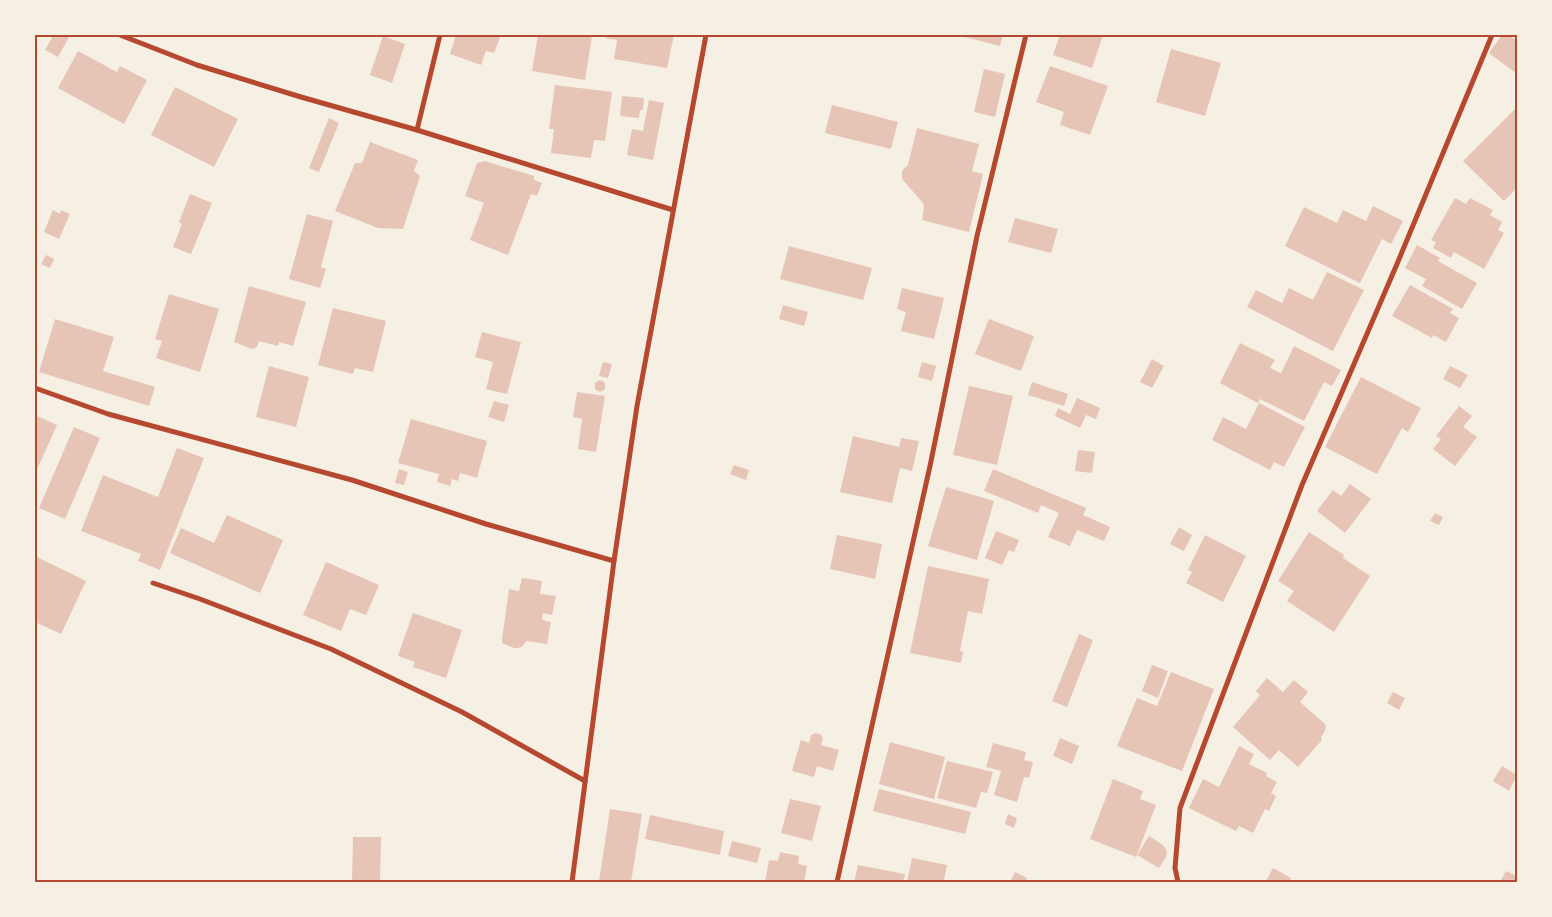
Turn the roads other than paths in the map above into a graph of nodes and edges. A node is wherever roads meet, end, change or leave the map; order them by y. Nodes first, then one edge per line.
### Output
1 (120, 35) edge
2 (440, 35) edge
3 (706, 35) edge
4 (1026, 35) edge
5 (1492, 35) edge
6 (417, 130) junction
7 (673, 210) junction
8 (35, 388) edge
9 (614, 561) junction
10 (153, 584) dead end
11 (585, 781) junction
12 (572, 882) edge
13 (837, 882) edge
14 (1178, 882) edge

1 - 6 street
2 - 6 street
3 - 7 street
4 - 13 street
5 - 14 street
6 - 7 street
7 - 9 street
8 - 9 street
9 - 11 street
10 - 11 street
11 - 12 street

